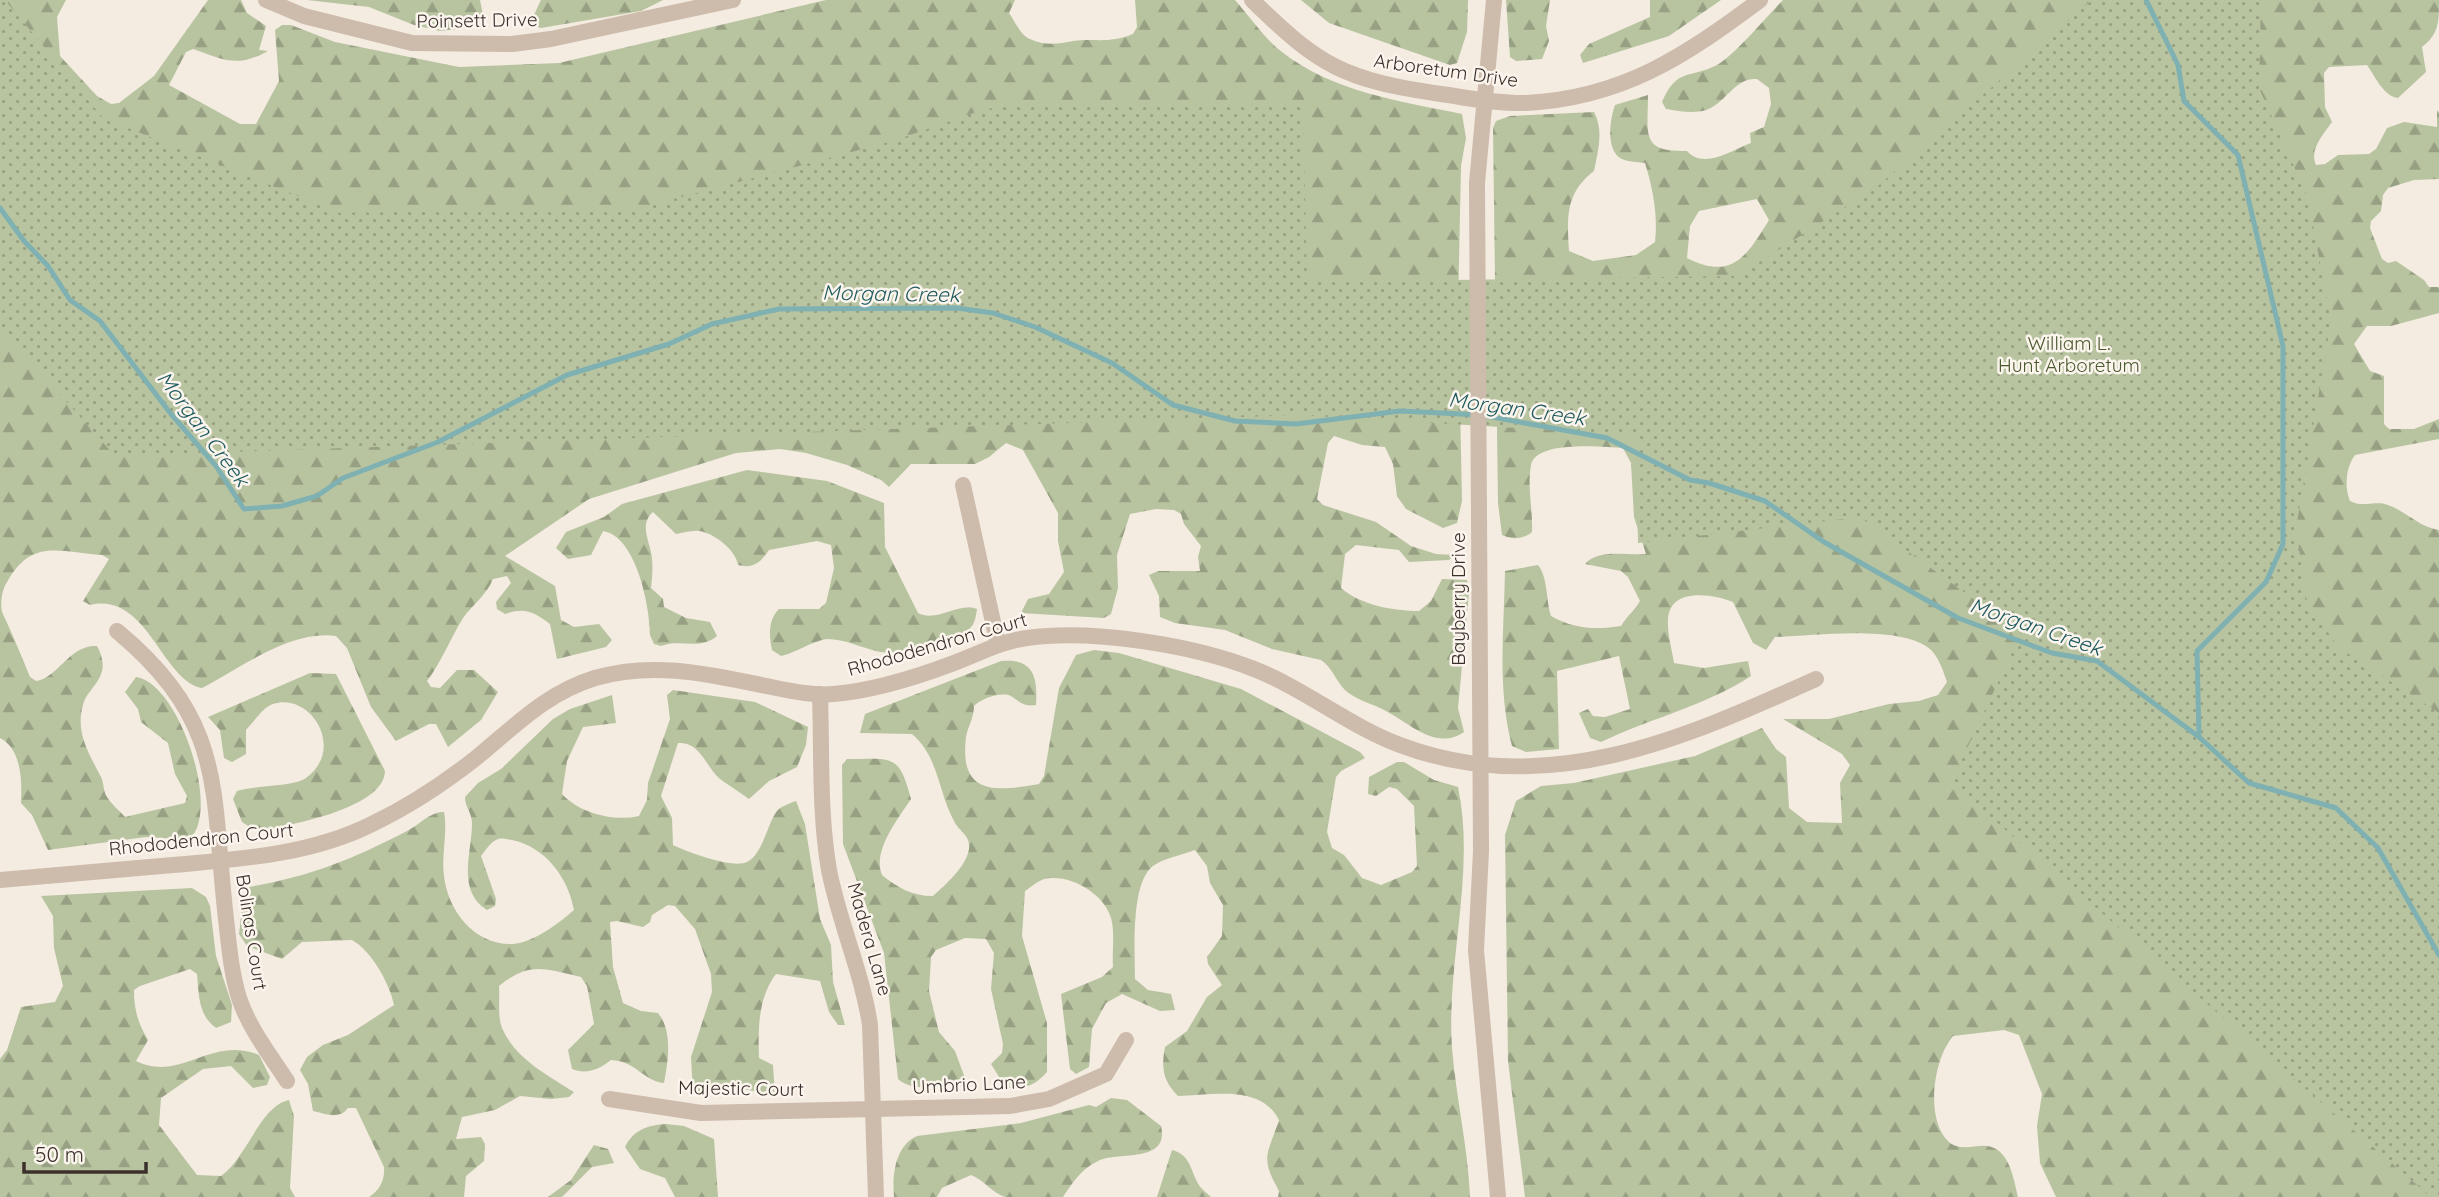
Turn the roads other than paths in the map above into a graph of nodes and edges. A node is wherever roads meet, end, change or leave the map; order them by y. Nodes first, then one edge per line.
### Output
1 (266, 0) edge
2 (733, 0) edge
3 (1252, 0) edge
4 (1494, 0) edge
5 (1759, 0) edge
6 (1484, 100) junction
7 (963, 485) dead end
8 (117, 631) dead end
9 (998, 645) junction
10 (1816, 679) dead end
11 (820, 694) junction
12 (1480, 763) junction
13 (220, 860) junction
14 (0, 880) edge
15 (1126, 1040) dead end
16 (287, 1081) dead end
17 (609, 1099) dead end
18 (873, 1109) junction
19 (876, 1197) edge
20 (1498, 1197) edge

1 - 2 street, Poinsett Drive
3 - 6 street, Arboretum Drive
4 - 6 street, Bayberry Drive
5 - 6 street, Arboretum Drive
6 - 12 street, Bayberry Drive
7 - 9 street
8 - 13 street, Bolinas Court
9 - 11 street, Rhododendron Court
9 - 12 street, Rhododendron Court
10 - 12 street, Rhododendron Court
11 - 13 street, Rhododendron Court
11 - 18 street, Madera Lane
12 - 20 street, Bayberry Drive
13 - 14 street, Rhododendron Court
13 - 16 street, Bolinas Court
15 - 18 street, Umbrio Lane
17 - 18 street, Majestic Court
18 - 19 street, Madera Lane

